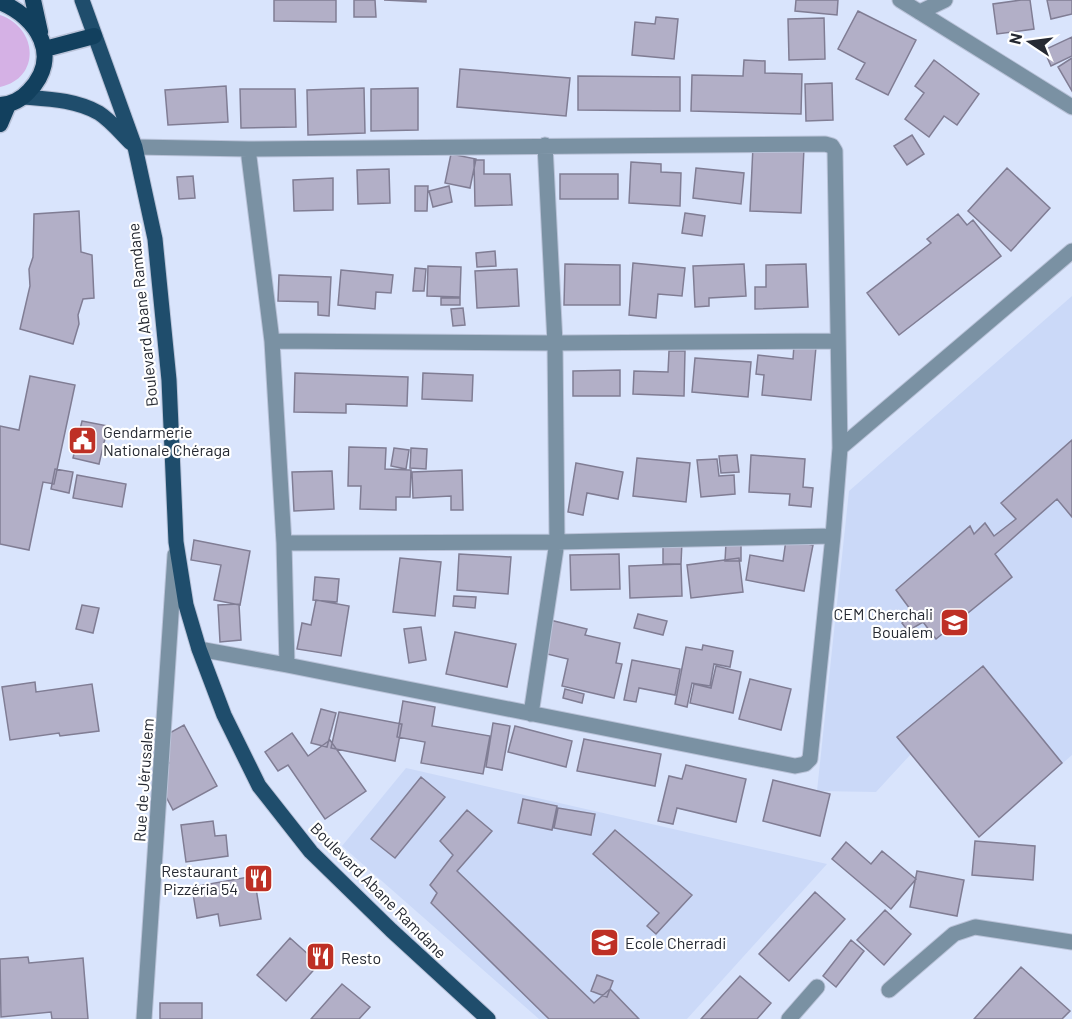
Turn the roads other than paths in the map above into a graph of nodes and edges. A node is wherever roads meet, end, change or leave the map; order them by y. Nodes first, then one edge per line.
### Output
1 (33, 0) edge
2 (82, 0) edge
3 (900, 0) edge
4 (945, 0) edge
5 (0, 2) edge
6 (920, 12) junction
7 (94, 36) junction
8 (43, 42) junction
9 (24, 97) junction
10 (4, 105) edge
11 (1072, 107) edge
12 (0, 124) edge
13 (545, 145) junction
14 (135, 147) junction
15 (248, 149) junction
16 (1072, 251) edge
17 (272, 342) junction
18 (838, 342) junction
19 (555, 343) junction
20 (840, 448) junction
21 (833, 536) junction
22 (176, 542) junction
23 (557, 542) junction
24 (284, 543) junction
25 (199, 649) junction
26 (287, 665) junction
27 (531, 714) junction
28 (1072, 942) edge
29 (817, 987) dead end
30 (889, 990) dead end
31 (144, 1019) edge
32 (488, 1019) edge
33 (789, 1019) edge

1 - 8 highway
2 - 7 main road, Boulevard Abane Ramdane
3 - 6 street
4 - 6 street
5 - 8 highway
6 - 11 street
7 - 8 highway
7 - 14 main road, Boulevard Abane Ramdane
8 - 9 highway
9 - 10 highway
9 - 14 main road
10 - 12 highway
13 - 15 street
13 - 18 street
13 - 19 street
14 - 15 street
14 - 22 main road, Boulevard Abane Ramdane
15 - 17 street
16 - 20 street
17 - 19 street
17 - 24 street
18 - 19 street
18 - 20 street
19 - 23 street
20 - 21 street
21 - 23 street
21 - 27 street
22 - 25 main road, Boulevard Abane Ramdane
22 - 31 street, Rue de Jérusalem
23 - 24 street
23 - 27 street
24 - 26 street
25 - 26 street
25 - 32 main road, Boulevard Abane Ramdane
26 - 27 street
28 - 30 street
29 - 33 street

